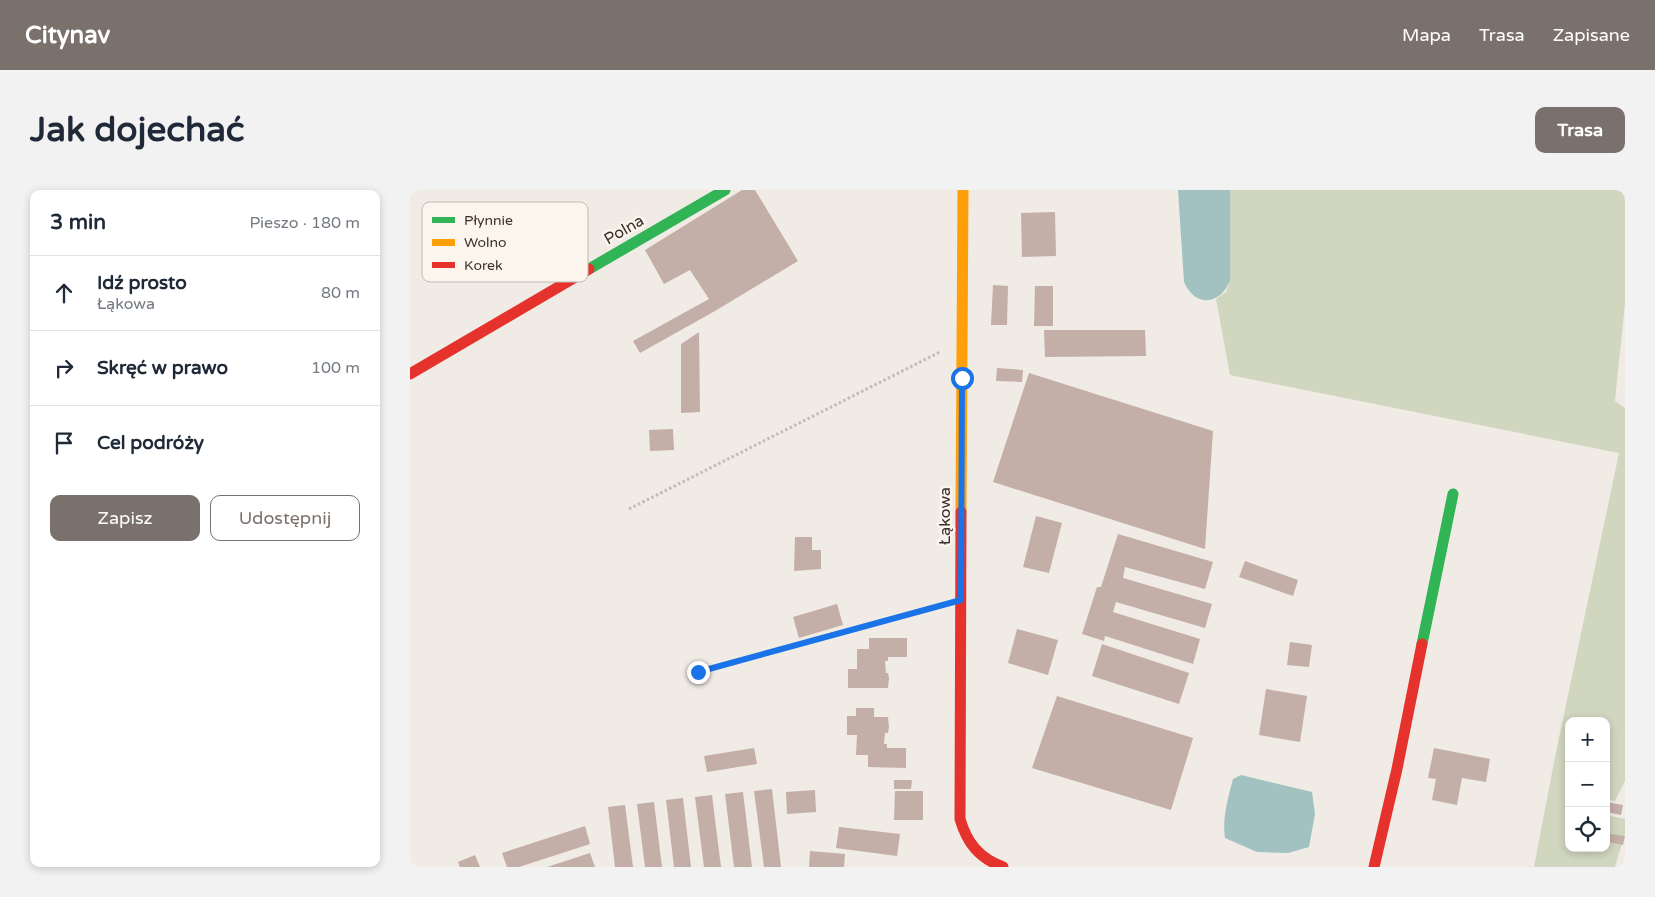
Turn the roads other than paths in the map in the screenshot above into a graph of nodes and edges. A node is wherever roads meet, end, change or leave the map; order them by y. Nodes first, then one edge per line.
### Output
1 (725, 190) edge
2 (963, 190) edge
3 (588, 270) edge
4 (568, 282) edge
5 (410, 374) edge
6 (1453, 494) dead end
7 (1003, 867) edge
8 (1374, 867) edge

1 - 3 street, Polna
2 - 7 street, Łąkowa
4 - 5 street, Polna
6 - 8 street

